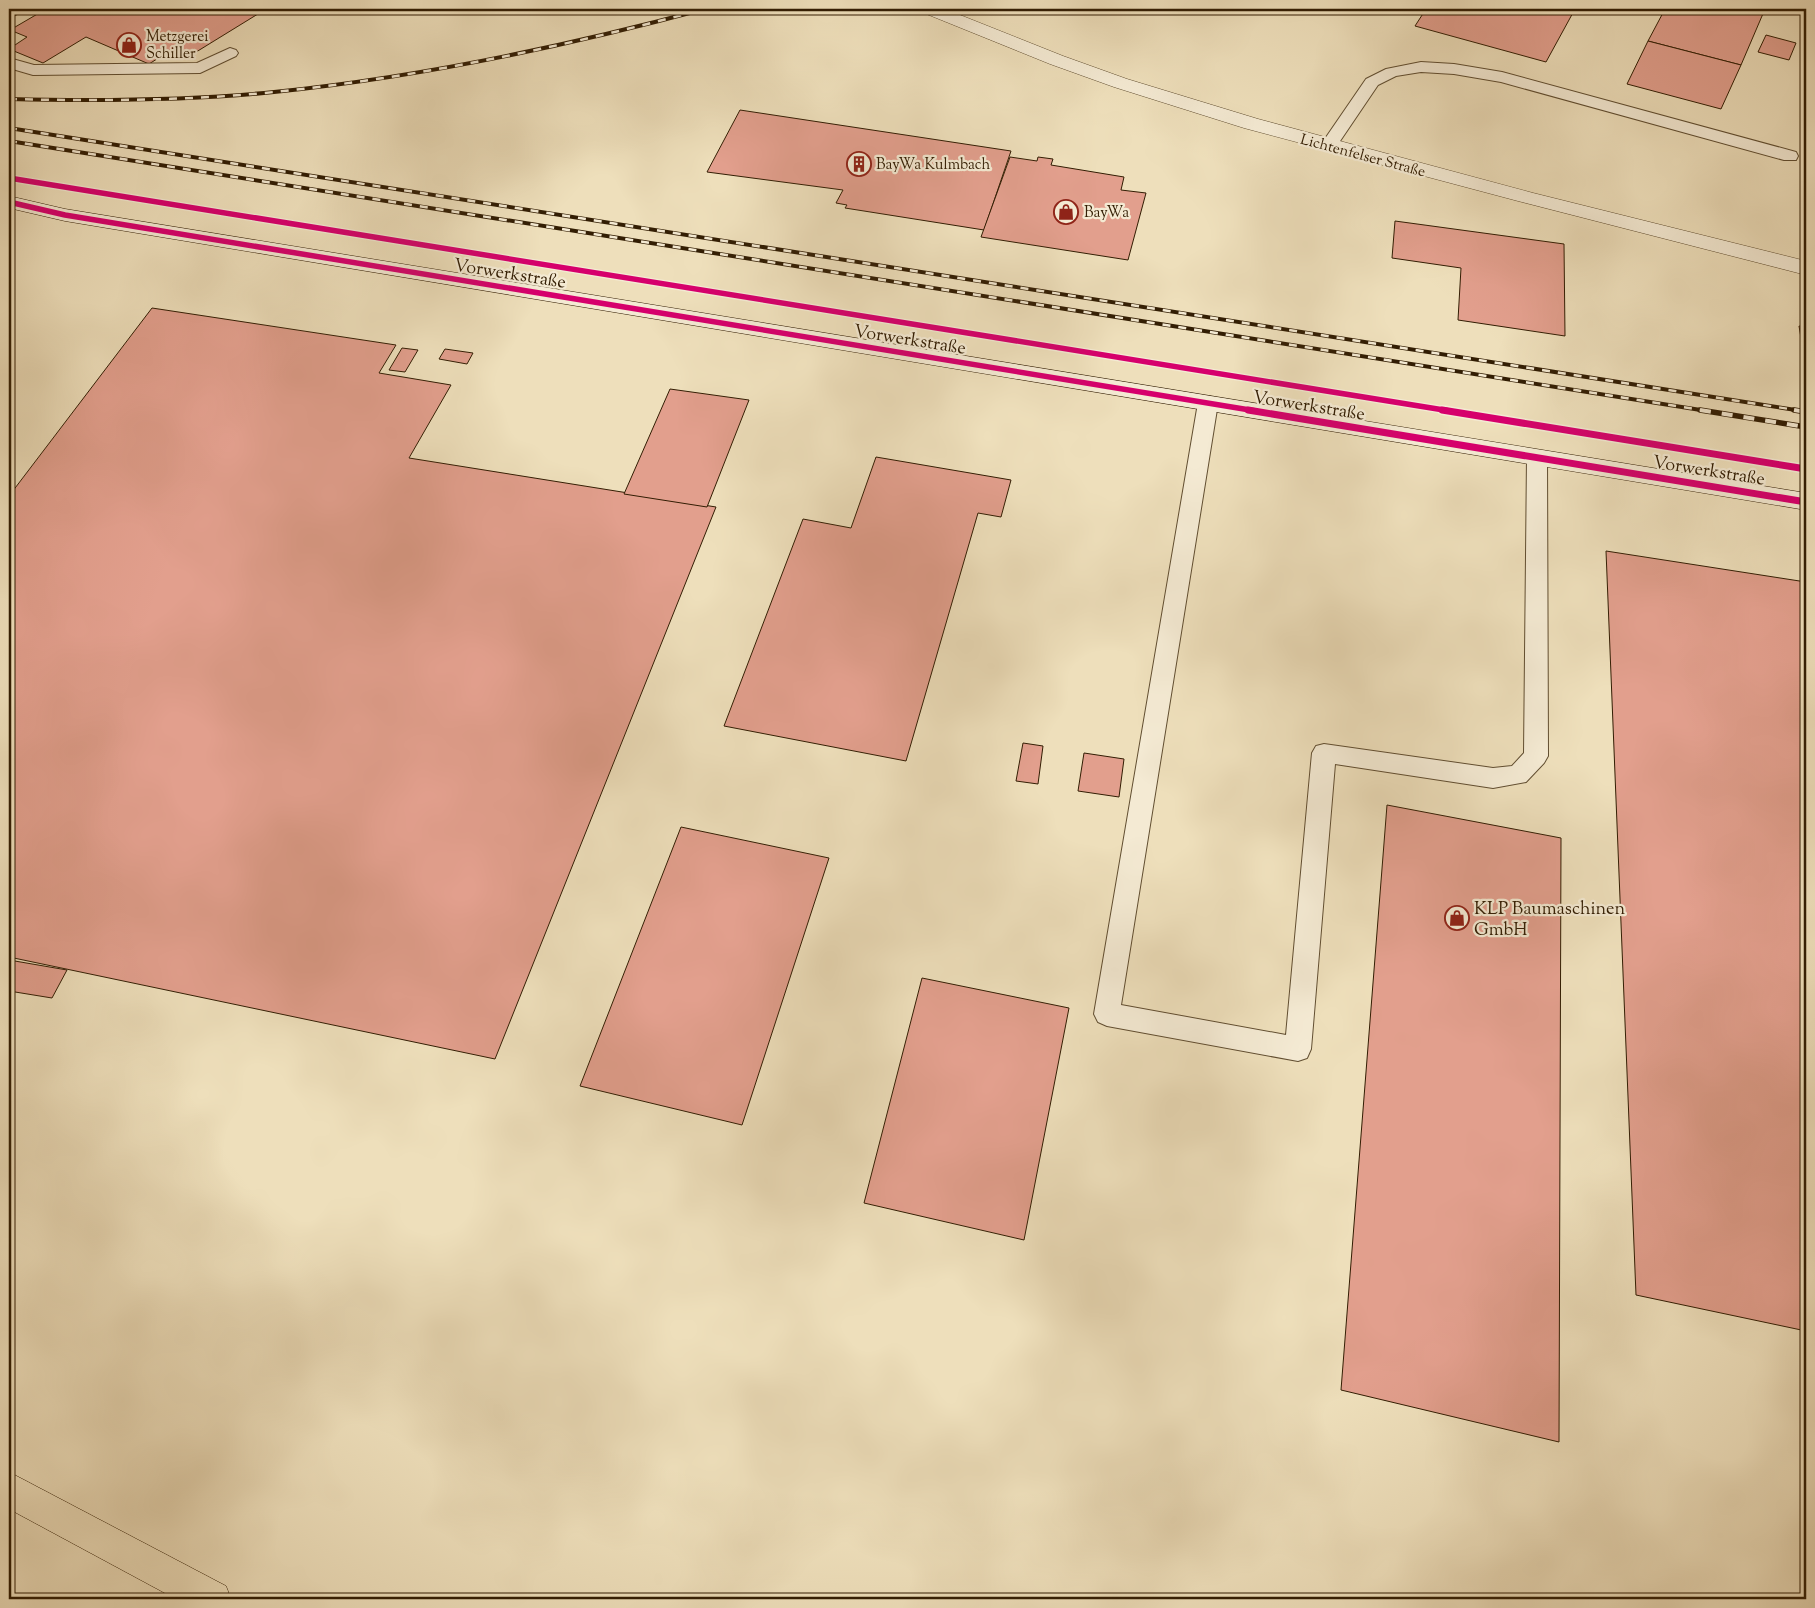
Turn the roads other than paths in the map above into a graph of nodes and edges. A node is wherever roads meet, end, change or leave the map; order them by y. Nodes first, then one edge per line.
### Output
1 (16, 9) edge
2 (930, 9) edge
3 (9, 13) edge
4 (230, 53) dead end
5 (9, 63) edge
6 (1328, 146) junction
7 (1790, 156) dead end
8 (9, 202) edge
9 (1806, 268) edge
10 (1208, 403) junction
11 (1537, 457) junction
12 (1806, 502) edge
13 (9, 1490) edge
14 (213, 1599) edge

1 - 3 lane
2 - 6 street, Lichtenfelser Straße
4 - 5 lane
6 - 7 lane
6 - 9 street, Lichtenfelser Straße
8 - 10 street, Vorwerkstraße
10 - 11 street, Vorwerkstraße
10 - 11 lane
11 - 12 street, Vorwerkstraße
13 - 14 highway

